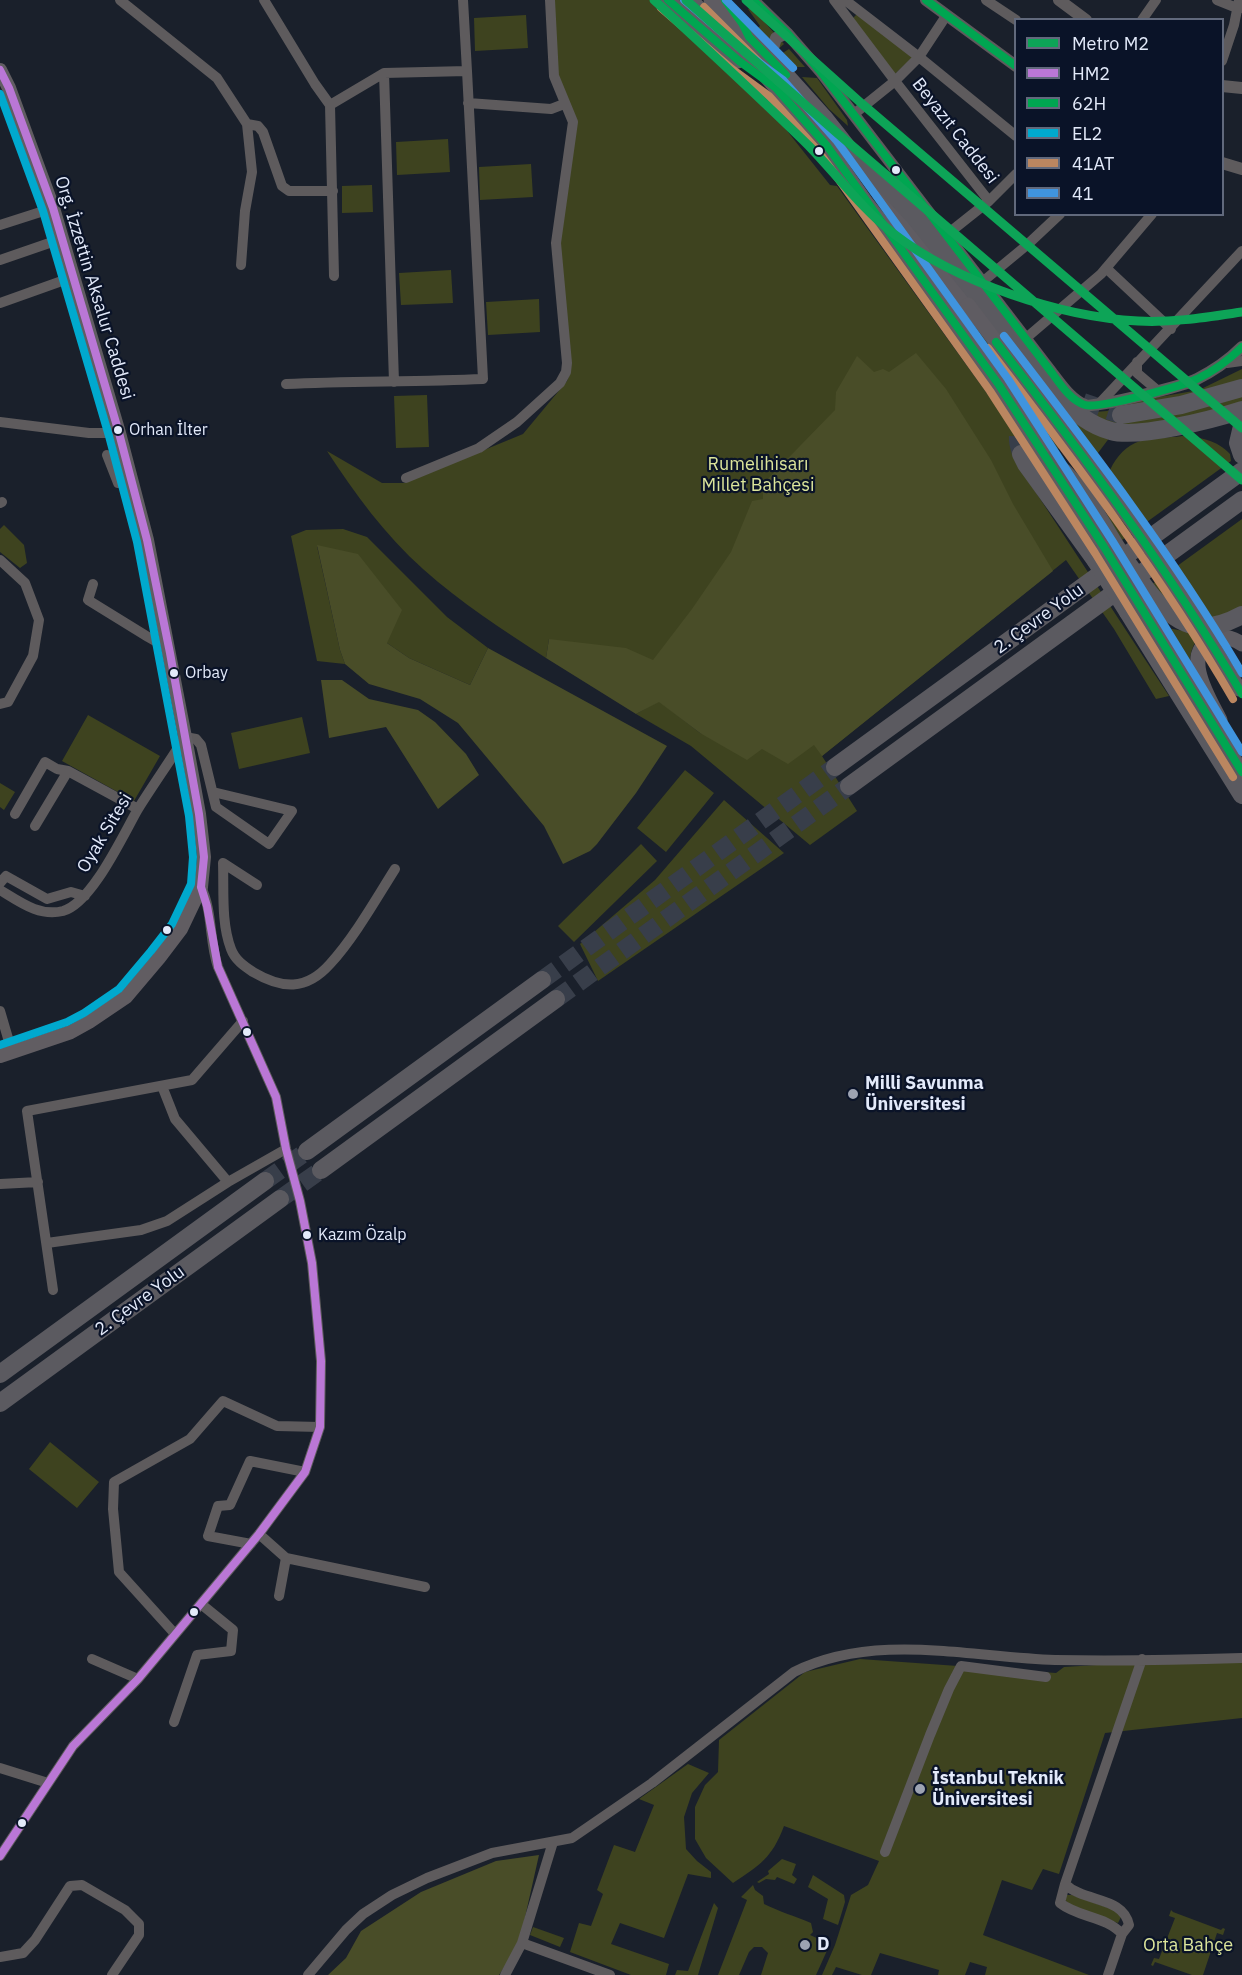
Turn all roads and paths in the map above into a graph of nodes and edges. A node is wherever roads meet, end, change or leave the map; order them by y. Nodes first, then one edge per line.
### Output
1 (120, 0) edge
2 (264, 0) edge
3 (463, 0) edge
4 (550, 0) edge
5 (668, 0) edge
6 (691, 0) edge
7 (711, 0) edge
8 (725, 0) edge
9 (753, 0) edge
10 (834, 0) edge
11 (844, 0) edge
12 (926, 0) edge
13 (986, 0) edge
14 (1059, 0) edge
15 (1156, 0) edge
16 (1217, 0) edge
17 (1239, 5) edge
18 (946, 16) junction
19 (1083, 18) edge
20 (1143, 18) edge
21 (1014, 19) edge
22 (787, 33) junction
23 (749, 37) junction
24 (1224, 54) edge
25 (919, 57) junction
26 (770, 58) junction
27 (1014, 65) edge
28 (0, 70) edge
29 (467, 70) junction
30 (384, 74) junction
31 (895, 81) junction
32 (1224, 87) edge
33 (1242, 87) edge
34 (777, 88) junction
35 (468, 103) junction
36 (564, 104) junction
37 (330, 105) junction
38 (854, 114) junction
39 (247, 124) junction
40 (1014, 134) edge
41 (862, 164) junction
42 (1224, 164) edge
43 (1242, 169) edge
44 (1014, 176) edge
45 (333, 191) junction
46 (989, 201) junction
47 (53, 208) junction
48 (1058, 216) edge
49 (1150, 216) edge
50 (0, 225) edge
51 (945, 236) junction
52 (61, 239) junction
53 (1242, 251) edge
54 (0, 260) edge
55 (241, 265) dead end
56 (1106, 268) junction
57 (334, 276) dead end
58 (73, 277) junction
59 (981, 283) junction
60 (0, 303) edge
61 (1171, 329) junction
62 (1025, 339) junction
63 (1242, 347) edge
64 (1242, 361) edge
65 (1137, 362) junction
66 (1227, 363) junction
67 (394, 382) junction
68 (286, 384) dead end
69 (1242, 388) edge
70 (1156, 390) junction
71 (1099, 404) junction
72 (1242, 410) edge
73 (1121, 415) tunnel mouth
74 (0, 422) edge
75 (1242, 426) edge
76 (119, 433) junction
77 (1021, 454) tunnel mouth
78 (107, 455) dead end
79 (1242, 455) edge
80 (1049, 461) joint
81 (1242, 471) edge
82 (406, 478) dead end
83 (131, 480) junction
84 (1242, 500) edge
85 (1106, 553) junction
86 (0, 560) edge
87 (93, 584) dead end
88 (1138, 602) junction
89 (1242, 615) edge
90 (168, 640) junction
91 (1242, 644) edge
92 (1240, 691) edge
93 (0, 704) edge
94 (185, 736) junction
95 (1242, 766) edge
96 (836, 767) tunnel mouth
97 (68, 771) junction
98 (1242, 772) edge
99 (849, 786) tunnel mouth
100 (213, 792) junction
101 (1242, 795) edge
102 (138, 809) junction
103 (15, 814) dead end
104 (35, 826) dead end
105 (395, 869) dead end
106 (0, 883) edge
107 (257, 885) dead end
108 (201, 887) junction
109 (0, 890) edge
110 (85, 896) junction
111 (542, 980) tunnel mouth
112 (556, 999) tunnel mouth
113 (0, 1011) edge
114 (243, 1021) junction
115 (6, 1054) edge
116 (162, 1086) junction
117 (286, 1149) junction
118 (307, 1151) tunnel mouth
119 (321, 1170) tunnel mouth
120 (265, 1181) tunnel mouth
121 (38, 1182) junction
122 (228, 1182) junction
123 (0, 1184) edge
124 (280, 1199) tunnel mouth
125 (47, 1243) junction
126 (53, 1290) dead end
127 (0, 1374) edge
128 (0, 1403) edge
129 (320, 1427) junction
130 (305, 1472) junction
131 (259, 1534) junction
132 (251, 1544) junction
133 (286, 1558) junction
134 (425, 1587) dead end
135 (279, 1596) dead end
136 (201, 1604) junction
137 (175, 1634) junction
138 (1242, 1658) edge
139 (92, 1659) dead end
140 (1142, 1659) junction
141 (1046, 1677) dead end
142 (138, 1679) junction
143 (174, 1722) dead end
144 (0, 1768) edge
145 (48, 1783) junction
146 (553, 1842) junction
147 (885, 1852) dead end
148 (0, 1856) edge
149 (1065, 1884) junction
150 (1122, 1934) junction
151 (522, 1943) junction
152 (0, 1957) edge
153 (112, 1975) edge
154 (308, 1975) edge
155 (505, 1975) edge
156 (610, 1975) edge
157 (1108, 1975) edge

1 - 39 street
2 - 37 street
3 - 29 street
4 - 36 street
5 - 34 main road
6 - 34 main road
7 - 23 main road
8 - 23 main road
9 - 22 street
10 - 31 street, Beyazıt Caddesi
11 - 25 street
12 - 18 street
13 - 21 street
14 - 19 street
15 - 20 street
16 - 17 street
17 - 24 street
18 - 25 street
18 - 27 street
22 - 26 street
22 - 38 street
23 - 26 main road
25 - 31 street
25 - 40 street
26 - 41 main road
28 - 47 main road, Org. İzzettin Aksalur Caddesi
29 - 30 street
29 - 35 street
30 - 37 street
30 - 67 street
31 - 38 street
31 - 46 street, Beyazıt Caddesi
32 - 33 street
34 - 80 main road
35 - 36 street
35 - 67 street
36 - 82 street
37 - 45 street
38 - 51 street
39 - 45 street
39 - 55 street
41 - 72 highway
41 - 92 main road, bridge
42 - 43 street
44 - 46 street
45 - 57 street
46 - 51 street
47 - 50 street
47 - 52 main road, Org. İzzettin Aksalur Caddesi
48 - 59 street
49 - 56 street
51 - 59 street
52 - 54 street
52 - 58 main road, Org. İzzettin Aksalur Caddesi
53 - 61 street
56 - 61 street
56 - 62 street
58 - 60 street
58 - 76 main road, Org. İzzettin Aksalur Caddesi
59 - 62 street
61 - 65 street
62 - 71 street
63 - 66 street
64 - 66 street
65 - 70 street
65 - 71 street
66 - 70 street
67 - 68 street
69 - 73 highway
70 - 71 street
74 - 76 street
75 - 79 highway
76 - 83 main road, Org. İzzettin Aksalur Caddesi
77 - 85 highway
78 - 83 street
80 - 85 highway
81 - 96 highway, 2. Çevre Yolu
83 - 90 main road, Org. İzzettin Aksalur Caddesi
84 - 99 highway, 2. Çevre Yolu
85 - 88 highway, bridge
85 - 88 highway, bridge
86 - 93 street
87 - 90 street
88 - 89 highway
88 - 98 main road
88 - 101 highway
90 - 94 main road, Org. İzzettin Aksalur Caddesi
91 - 95 main road
94 - 100 street
94 - 102 street, Oyak Sitesi
94 - 108 main road, Org. İzzettin Aksalur Caddesi
97 - 102 street
97 - 103 street
97 - 104 street
100 - 100 street
102 - 110 street, Oyak Sitesi
105 - 107 street
106 - 110 street
108 - 114 street
108 - 115 main road, Org. İzzettin Aksalur Caddesi
109 - 110 street, Oyak Sitesi
111 - 118 highway
112 - 119 highway
113 - 115 street
114 - 116 street
114 - 117 street
116 - 121 street
116 - 122 street
117 - 122 street
117 - 129 street
120 - 127 highway, 2. Çevre Yolu
121 - 123 street
121 - 125 street
122 - 125 street
124 - 128 highway, 2. Çevre Yolu
125 - 126 street
129 - 130 street
129 - 137 street
130 - 131 street
130 - 132 street
131 - 132 street
131 - 133 street
132 - 136 street
133 - 134 street
133 - 135 street
136 - 137 street
136 - 143 street
137 - 142 street
138 - 140 street
139 - 142 street
140 - 146 street
140 - 149 street
141 - 147 street
142 - 145 street
144 - 145 street
145 - 148 street
146 - 151 street
146 - 154 street
149 - 150 street
149 - 150 street
150 - 157 street
151 - 155 street
151 - 156 street
152 - 153 street

